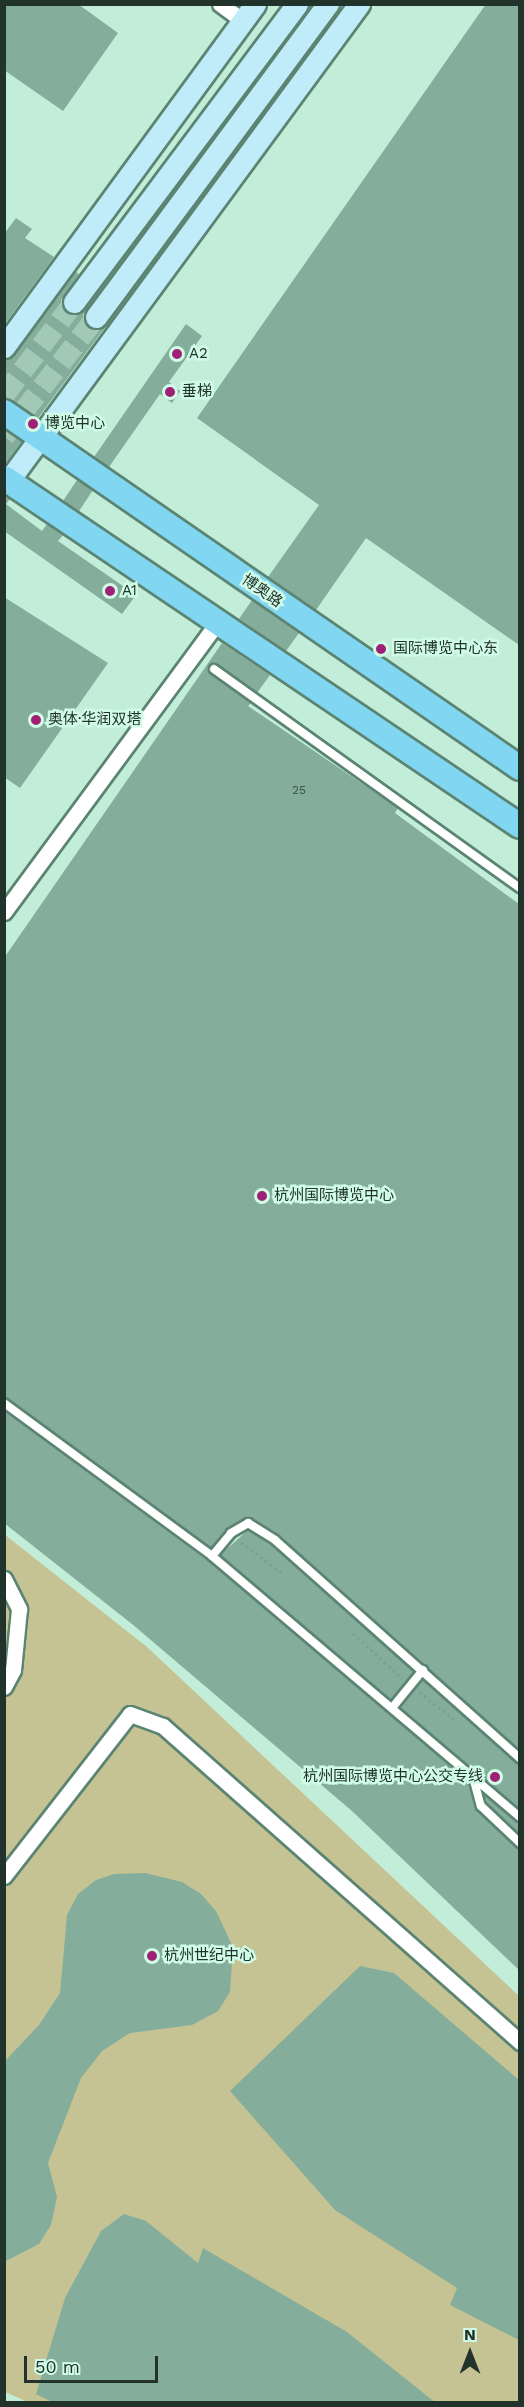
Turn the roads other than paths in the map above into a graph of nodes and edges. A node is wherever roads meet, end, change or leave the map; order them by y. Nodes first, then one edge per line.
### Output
1 (220, 4) edge
2 (297, 4) edge
3 (328, 4) edge
4 (359, 4) edge
5 (249, 12) edge
6 (74, 302) tunnel mouth
7 (96, 317) tunnel mouth
8 (4, 347) edge
9 (4, 412) edge
10 (40, 438) junction
11 (6, 478) edge
12 (219, 620) junction
13 (214, 669) dead end
14 (519, 768) edge
15 (519, 826) edge
16 (519, 888) edge
17 (4, 912) edge
18 (4, 1403) edge
19 (212, 1556) junction
20 (4, 1579) edge
21 (423, 1670) junction
22 (4, 1687) edge
23 (392, 1708) junction
24 (519, 1758) edge
25 (472, 1775) junction
26 (519, 1817) edge
27 (519, 1843) edge
28 (4, 1876) edge
29 (519, 2042) edge

1 - 5 street
2 - 6 main road
3 - 7 main road
4 - 10 main road
5 - 8 main road
9 - 10 main road, 博奥路
10 - 11 main road
10 - 14 main road, 博奥路
11 - 12 main road
12 - 15 main road
12 - 17 street
13 - 16 lane
18 - 19 lane
19 - 21 lane
19 - 23 lane
20 - 22 street
21 - 23 lane
21 - 24 lane
23 - 25 lane
25 - 26 lane
25 - 27 lane
28 - 29 street

